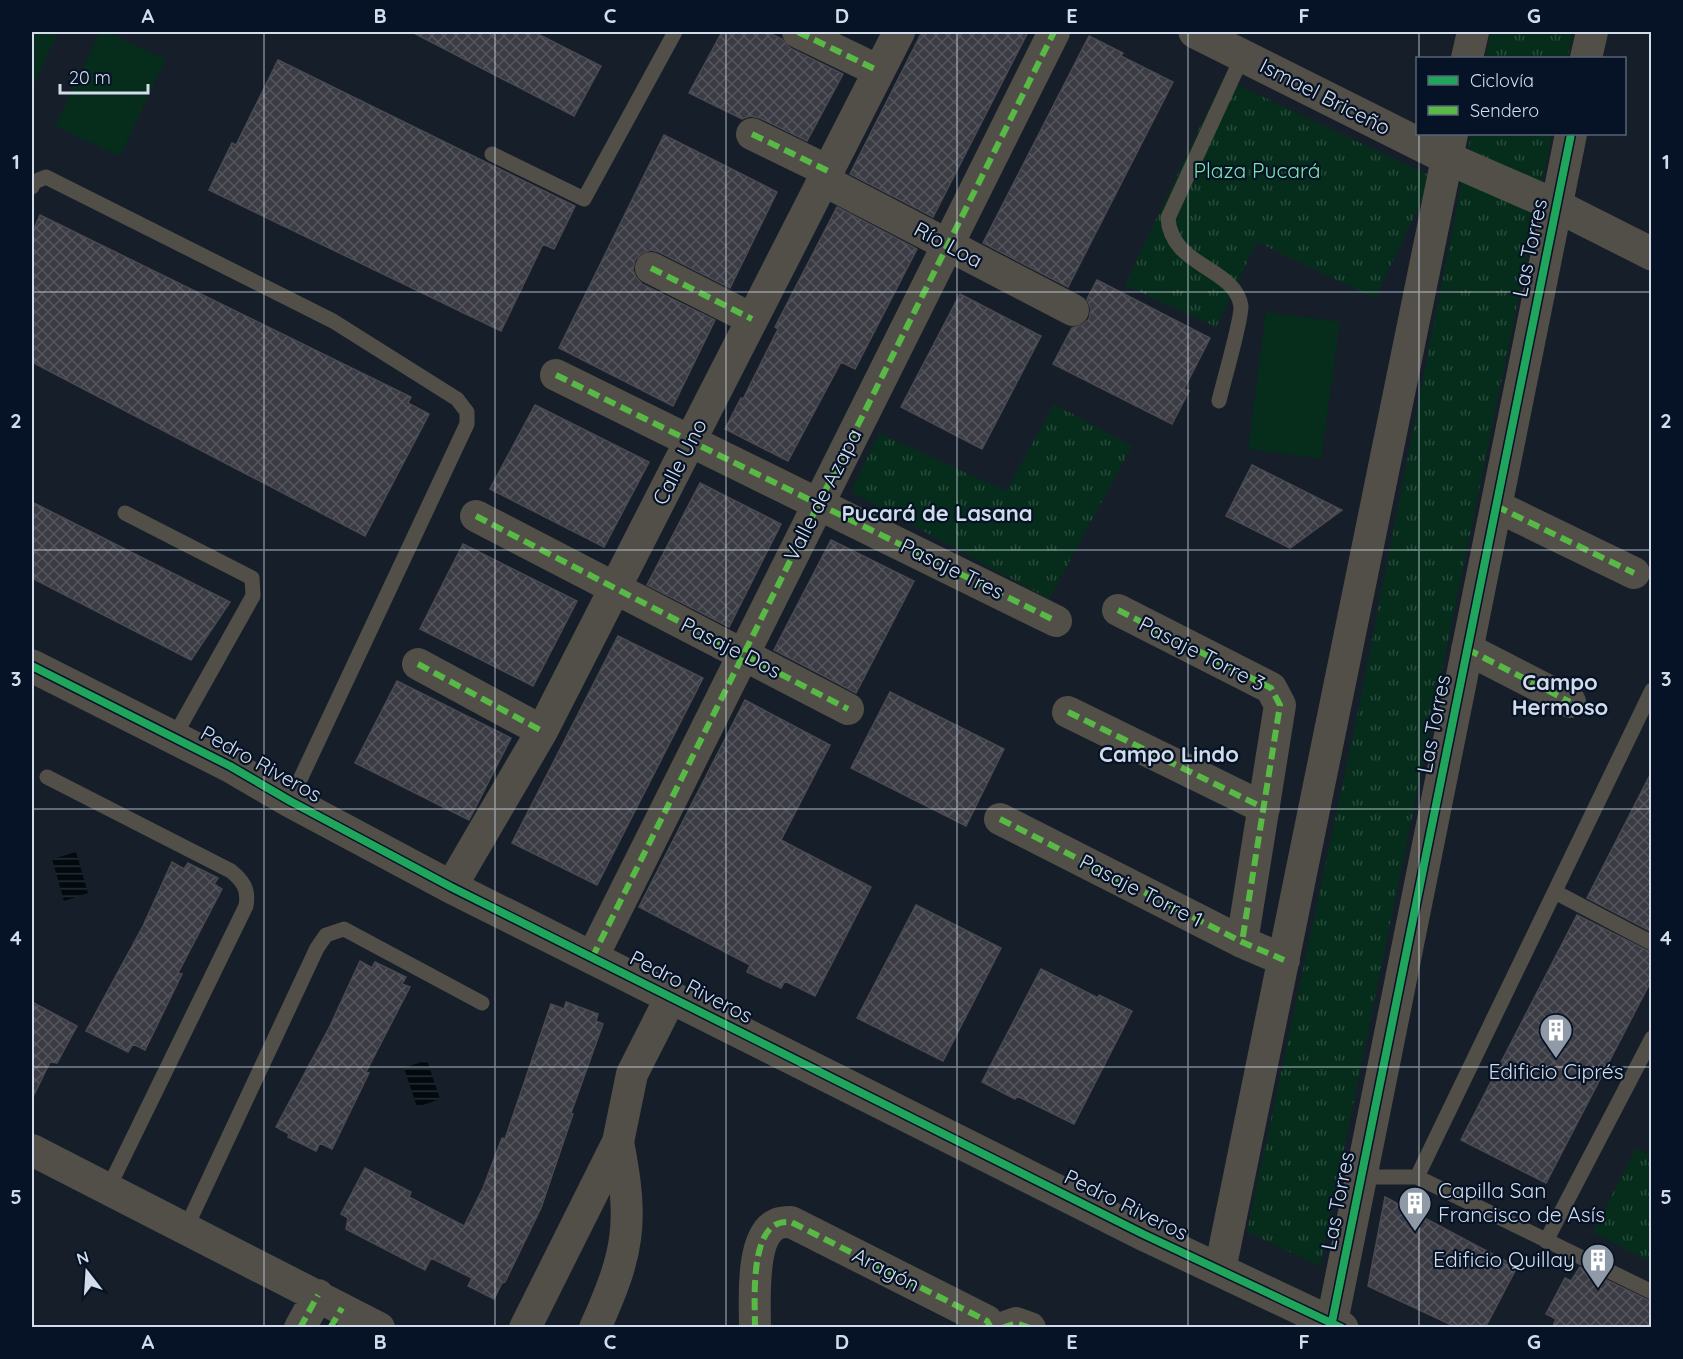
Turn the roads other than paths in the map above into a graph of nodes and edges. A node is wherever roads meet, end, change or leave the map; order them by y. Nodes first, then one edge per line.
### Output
1 (675, 32) edge
2 (798, 32) edge
3 (899, 32) edge
4 (1054, 32) edge
5 (1195, 32) edge
6 (1473, 32) edge
7 (1592, 32) edge
8 (1243, 55) junction
9 (1467, 57) edge
10 (1586, 57) edge
11 (879, 71) junction
12 (1416, 131) edge
13 (752, 134) dead end
14 (1425, 135) edge
15 (1571, 135) edge
16 (1450, 146) edge
17 (492, 154) dead end
18 (826, 175) junction
19 (32, 187) edge
20 (1557, 206) junction
21 (948, 245) junction
22 (1652, 254) edge
23 (651, 268) dead end
24 (1073, 310) dead end
25 (752, 319) junction
26 (556, 375) dead end
27 (1219, 400) dead end
28 (690, 441) junction
29 (819, 504) junction
30 (1496, 506) junction
31 (125, 513) dead end
32 (476, 516) dead end
33 (1634, 573) dead end
34 (615, 589) junction
35 (1118, 610) dead end
36 (1056, 621) dead end
37 (1467, 649) junction
38 (742, 654) junction
39 (418, 664) dead end
40 (32, 666) edge
41 (1652, 690) edge
42 (1570, 702) dead end
43 (848, 709) dead end
44 (1068, 712) dead end
45 (542, 731) junction
46 (174, 737) junction
47 (47, 777) dead end
48 (290, 801) junction
49 (1264, 808) junction
50 (1000, 819) dead end
51 (451, 887) junction
52 (1554, 892) junction
53 (1242, 942) junction
54 (1652, 943) edge
55 (592, 958) junction
56 (1284, 960) junction
57 (671, 997) junction
58 (482, 1003) dead end
59 (1652, 1038) edge
60 (618, 1142) junction
61 (32, 1150) edge
62 (1361, 1177) junction
63 (1417, 1177) junction
64 (108, 1189) junction
65 (186, 1228) junction
66 (1546, 1241) junction
67 (1220, 1270) junction
68 (1652, 1292) edge
69 (330, 1310) edge
70 (1337, 1325) edge
71 (531, 1327) edge
72 (300, 1328) edge
73 (379, 1328) edge
74 (595, 1328) edge
75 (755, 1328) edge
76 (991, 1328) edge
77 (1002, 1328) edge
78 (1030, 1328) edge

1 - 17 lane
2 - 11 street
3 - 11 street, Calle Uno
4 - 21 street, Valle de Azapa
5 - 8 street, Ismael Briceño
6 - 9 street
7 - 10 street
8 - 12 street, Ismael Briceño
8 - 27 lane
11 - 18 street, Calle Uno
13 - 18 street, Río Loa
14 - 16 street, Ismael Briceño
15 - 20 street, Las Torres
16 - 20 street, Ismael Briceño
16 - 56 street
18 - 21 street, Río Loa
18 - 25 street, Calle Uno
19 - 48 lane
20 - 22 street, Ismael Briceño
20 - 30 street, Las Torres
21 - 24 street, Río Loa
21 - 29 street, Valle de Azapa
23 - 25 street
25 - 28 street, Calle Uno
26 - 28 street, Pasaje Tres
28 - 29 street, Pasaje Tres
28 - 34 street, Calle Uno
29 - 36 street, Pasaje Tres
29 - 38 street, Valle de Azapa
30 - 33 street
30 - 37 street, Las Torres
31 - 46 lane
32 - 34 street, Pasaje Dos
34 - 38 street, Pasaje Dos
34 - 45 street, Calle Uno
35 - 49 street, Pasaje Torre 3
37 - 42 street
37 - 62 street, Las Torres
38 - 43 street, Pasaje Dos
38 - 55 street, Valle de Azapa
39 - 45 street
40 - 46 street, Pedro Riveros
41 - 52 lane
44 - 49 street
45 - 51 street, Calle Uno
46 - 48 street, Pedro Riveros
47 - 64 lane
48 - 51 street, Pedro Riveros
49 - 53 street
50 - 53 street, Pasaje Torre 1
51 - 55 street, Pedro Riveros
52 - 54 lane
52 - 63 lane
53 - 56 street, Pasaje Torre 1
55 - 57 street, Pedro Riveros
56 - 67 street
57 - 60 street
57 - 67 street, Pedro Riveros
58 - 65 lane
59 - 66 lane
60 - 71 street
60 - 74 street
61 - 64 street
62 - 63 lane
62 - 70 street, Las Torres
63 - 66 lane
64 - 65 street
65 - 69 street
66 - 68 lane
67 - 70 street, Pedro Riveros
69 - 72 street
69 - 73 street
75 - 76 street, Aragón
77 - 78 street

